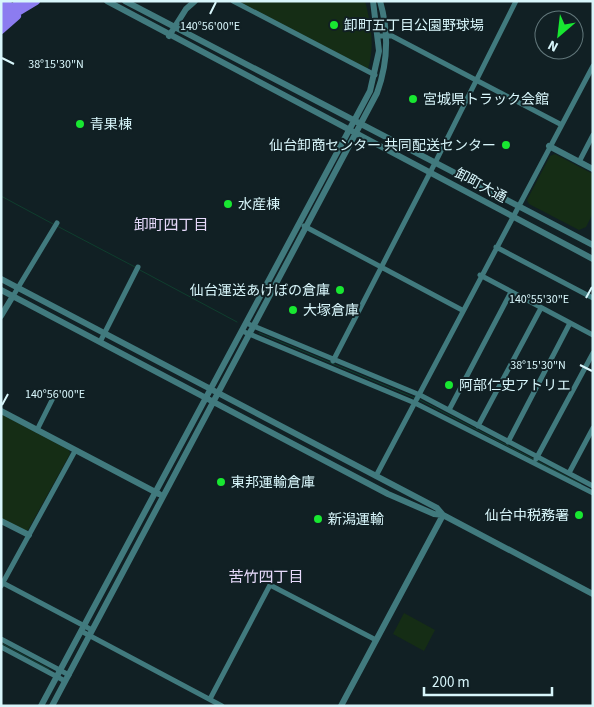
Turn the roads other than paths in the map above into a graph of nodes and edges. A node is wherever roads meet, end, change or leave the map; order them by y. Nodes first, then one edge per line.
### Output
1 (8, 1) edge
2 (36, 1) edge
3 (107, 1) edge
4 (125, 1) edge
5 (195, 1) edge
6 (234, 1) edge
7 (373, 1) edge
8 (380, 1) edge
9 (516, 1) edge
10 (1, 4) edge
11 (25, 4) edge
12 (1, 14) edge
13 (1, 22) edge
14 (174, 27) junction
15 (1, 30) edge
16 (169, 36) junction
17 (379, 36) junction
18 (386, 36) junction
19 (593, 66) edge
20 (375, 75) junction
21 (476, 80) junction
22 (355, 122) junction
23 (560, 124) junction
24 (362, 125) junction
25 (350, 131) junction
26 (357, 134) junction
27 (593, 136) edge
28 (549, 146) junction
29 (579, 162) junction
30 (435, 163) junction
31 (593, 169) edge
32 (430, 173) junction
33 (517, 206) junction
34 (512, 216) junction
35 (299, 224) junction
36 (55, 225) dead end
37 (306, 228) junction
38 (593, 245) edge
39 (496, 247) junction
40 (593, 259) edge
41 (381, 267) junction
42 (137, 269) dead end
43 (480, 275) junction
44 (1, 279) edge
45 (18, 288) junction
46 (1, 290) edge
47 (512, 292) junction
48 (13, 296) junction
49 (593, 298) edge
50 (541, 308) junction
51 (462, 310) junction
52 (1, 316) edge
53 (246, 323) junction
54 (570, 323) junction
55 (253, 326) junction
56 (242, 331) junction
57 (104, 333) junction
58 (249, 335) junction
59 (593, 336) edge
60 (100, 342) junction
61 (593, 354) edge
62 (333, 361) junction
63 (211, 389) junction
64 (56, 392) dead end
65 (218, 392) junction
66 (206, 399) junction
67 (417, 399) junction
68 (213, 403) junction
69 (449, 410) junction
70 (1, 411) edge
71 (478, 426) junction
72 (593, 428) edge
73 (37, 430) junction
74 (508, 442) junction
75 (76, 451) junction
76 (537, 457) junction
77 (534, 464) junction
78 (569, 473) junction
79 (376, 476) junction
80 (593, 486) edge
81 (155, 492) junction
82 (593, 493) edge
83 (163, 497) junction
84 (443, 515) junction
85 (1, 521) edge
86 (29, 535) junction
87 (2, 585) edge
88 (593, 594) edge
89 (83, 628) junction
90 (91, 633) junction
91 (1, 639) edge
92 (376, 640) junction
93 (1, 647) edge
94 (58, 673) junction
95 (67, 678) junction
96 (210, 699) junction
97 (41, 706) edge
98 (52, 706) edge
99 (222, 706) edge
100 (341, 706) edge

1 - 10 highway
2 - 11 highway
3 - 16 street, 卸町大通
4 - 14 street
5 - 14 street
6 - 20 street
7 - 17 street
8 - 18 street
9 - 21 street
11 - 12 highway
11 - 13 highway
11 - 15 highway
14 - 16 street
14 - 22 street
16 - 25 street, 卸町大通
17 - 18 street
17 - 20 street
18 - 21 street
18 - 24 street
19 - 23 street
20 - 22 street
21 - 23 street
21 - 30 street
22 - 24 street
22 - 25 street
23 - 28 street
24 - 26 street
24 - 30 street
25 - 26 street, 卸町大通
25 - 35 street
26 - 32 street, 卸町大通
26 - 37 street
27 - 29 street
28 - 29 street
28 - 33 street
29 - 31 street
30 - 32 street
30 - 33 street
32 - 34 street, 卸町大通
32 - 41 street
33 - 34 street
33 - 38 street
34 - 39 street
34 - 40 street, 卸町大通
35 - 37 street
35 - 53 street
36 - 45 street
37 - 41 street
37 - 55 street
39 - 43 street
39 - 49 street
41 - 51 street
41 - 62 street
42 - 57 street
43 - 47 street
43 - 51 street
44 - 45 street
45 - 48 street
45 - 57 street
46 - 48 street
47 - 50 street
47 - 69 street
48 - 52 street
48 - 60 street
50 - 54 street
50 - 71 street
51 - 67 street
53 - 55 street
53 - 56 street
54 - 59 street
54 - 74 street
55 - 58 street
55 - 62 street
56 - 58 street
56 - 63 street
57 - 60 street
57 - 63 street
58 - 65 street
58 - 67 street
60 - 66 street
61 - 76 street
62 - 67 street
63 - 65 street
63 - 66 street
64 - 73 street
65 - 68 street
65 - 79 street
66 - 68 street
66 - 81 street
67 - 69 street
67 - 77 street
67 - 79 street
68 - 83 street
68 - 84 street
69 - 71 street
70 - 73 street
71 - 74 street
72 - 78 street
73 - 75 street
74 - 76 street
75 - 81 street
75 - 86 street
76 - 77 street
76 - 78 street
77 - 82 street
78 - 80 street
79 - 84 street
81 - 83 street
81 - 89 street
83 - 90 street
84 - 88 street
84 - 92 street
85 - 86 street
86 - 87 street
87 - 89 street
89 - 90 street
89 - 94 street
90 - 95 street
90 - 96 street
91 - 94 street
92 - 96 street
92 - 100 street
93 - 94 street
94 - 95 street
94 - 97 street
95 - 98 street
96 - 99 street

